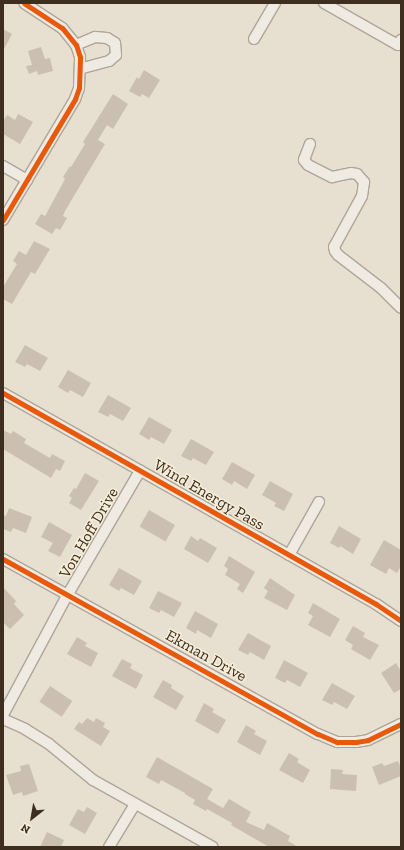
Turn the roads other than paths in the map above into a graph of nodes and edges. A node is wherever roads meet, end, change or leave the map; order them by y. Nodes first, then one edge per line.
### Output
1 (24, 3) edge
2 (275, 3) edge
3 (324, 3) edge
4 (254, 39) dead end
5 (401, 40) edge
6 (78, 50) junction
7 (80, 69) junction
8 (310, 144) dead end
9 (3, 166) edge
10 (27, 180) junction
11 (3, 220) edge
12 (401, 308) edge
13 (3, 393) edge
14 (140, 470) junction
15 (319, 502) dead end
16 (289, 555) junction
17 (3, 559) edge
18 (68, 594) junction
19 (401, 621) edge
20 (3, 715) edge
21 (3, 719) edge
22 (401, 724) edge
23 (135, 804) junction
24 (110, 847) edge
25 (213, 847) edge

1 - 6 street
2 - 4 street
3 - 5 street
6 - 7 street
6 - 7 street
7 - 10 street
8 - 12 street
9 - 10 street
10 - 11 street
13 - 14 street, Wind Energy Pass
14 - 16 street, Wind Energy Pass
14 - 18 street, Von Hoff Drive
15 - 16 street
16 - 19 street, Wind Energy Pass
17 - 18 street, Ekman Drive
18 - 20 street, Von Hoff Drive
18 - 22 street, Ekman Drive
21 - 23 street
23 - 24 street
23 - 25 street

